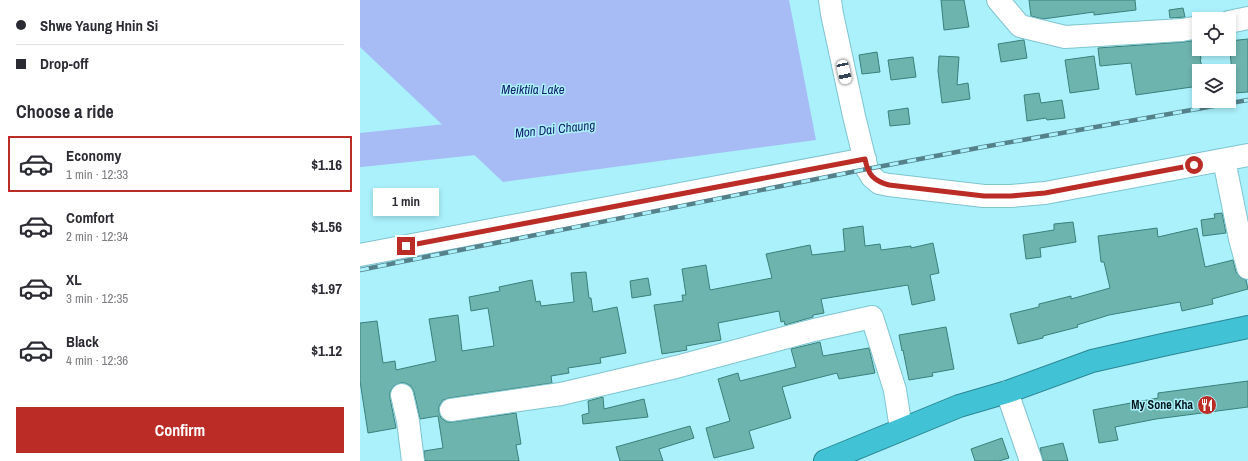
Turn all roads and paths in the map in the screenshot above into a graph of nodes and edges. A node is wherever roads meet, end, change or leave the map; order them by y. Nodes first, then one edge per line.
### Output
1 (830, 0) edge
2 (998, 0) edge
3 (1248, 18) edge
4 (1236, 21) edge
5 (1192, 28) edge
6 (1248, 155) edge
7 (865, 159) junction
8 (1224, 160) junction
9 (360, 255) edge
10 (1248, 268) edge
11 (1248, 327) edge
12 (1007, 392) junction
13 (402, 395) dead end
14 (451, 410) dead end
15 (901, 429) junction
16 (413, 461) edge
17 (825, 461) edge
18 (1031, 461) edge

1 - 7 street
2 - 5 street
3 - 4 street
6 - 8 street
7 - 8 street
7 - 9 street
8 - 10 street
11 - 12 highway
12 - 15 highway
12 - 18 street
13 - 16 street
14 - 15 street
15 - 17 highway

